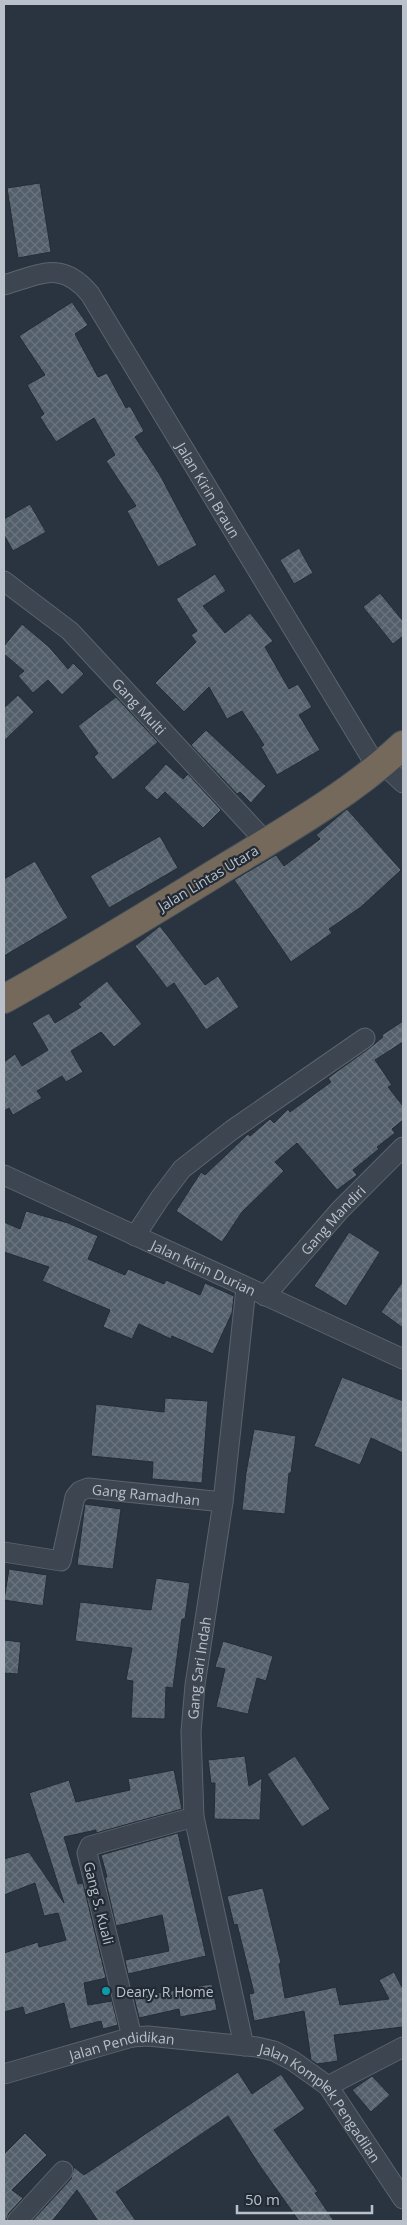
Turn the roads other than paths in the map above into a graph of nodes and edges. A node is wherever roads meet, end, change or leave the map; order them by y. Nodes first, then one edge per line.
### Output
1 (4, 285) edge
2 (4, 581) edge
3 (403, 745) edge
4 (380, 766) junction
5 (403, 783) edge
6 (266, 842) junction
7 (4, 999) edge
8 (365, 1038) dead end
9 (403, 1147) edge
10 (4, 1175) edge
11 (135, 1236) junction
12 (246, 1288) junction
13 (265, 1296) junction
14 (403, 1359) edge
15 (223, 1502) junction
16 (4, 1552) edge
17 (194, 1817) junction
18 (132, 2037) junction
19 (244, 2046) junction
20 (403, 2047) edge
21 (4, 2074) edge
22 (328, 2086) junction
23 (62, 2171) dead end
24 (403, 2199) edge
25 (17, 2221) edge

1 - 4 street, Jalan Kirin Braun
2 - 6 street, Gang Multi
3 - 4 highway, Jalan Lintas Utara
4 - 5 street, Jalan Kirin Braun
4 - 6 highway, Jalan Lintas Utara
6 - 7 highway, Jalan Lintas Utara
8 - 11 street
9 - 13 street, Gang Mandiri
10 - 11 street, Jalan Kirin Durian
11 - 12 street, Jalan Kirin Durian
12 - 13 street, Jalan Kirin Durian
12 - 15 street, Gang Sari Indah
13 - 14 street, Jalan Kirin Durian
15 - 16 street, Gang Ramadhan
15 - 17 street, Gang Sari Indah
17 - 18 street, Gang S. Kuali
17 - 19 street, Gang Sari Indah
18 - 19 street, Jalan Pendidikan
18 - 21 street, Jalan Pendidikan
19 - 22 street, Jalan Komplek Pengadilan
20 - 22 street
22 - 24 street, Jalan Komplek Pengadilan
23 - 25 street

